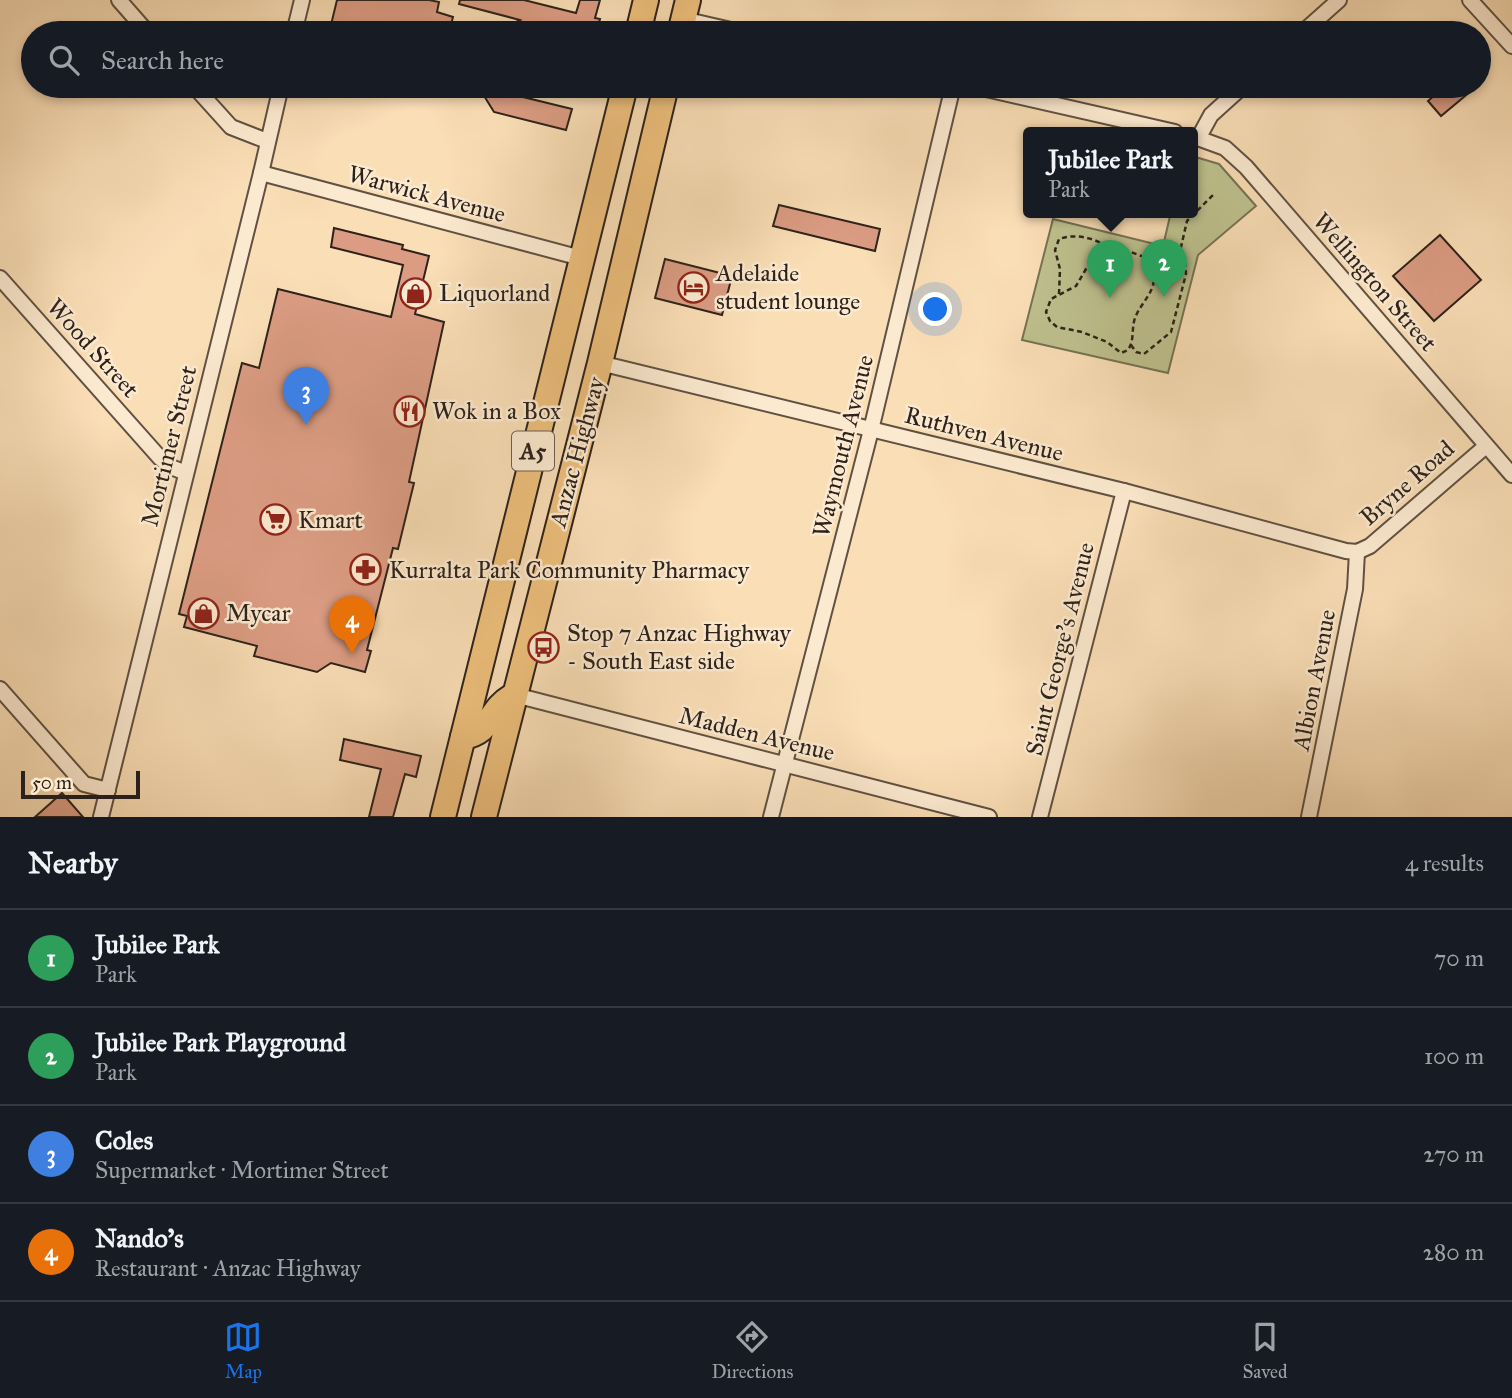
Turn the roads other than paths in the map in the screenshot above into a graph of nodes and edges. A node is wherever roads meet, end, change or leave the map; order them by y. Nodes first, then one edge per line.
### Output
1 (119, 0) edge
2 (302, 0) edge
3 (646, 0) edge
4 (1339, 0) edge
5 (1470, 0) edge
6 (137, 21) edge
7 (297, 21) edge
8 (641, 21) edge
9 (1315, 21) edge
10 (1489, 21) edge
11 (1491, 23) edge
12 (1512, 46) edge
13 (205, 98) edge
14 (278, 98) edge
15 (621, 98) edge
16 (663, 98) edge
17 (950, 98) edge
18 (1026, 98) edge
19 (1230, 98) edge
20 (1153, 127) edge
21 (1198, 133) edge
22 (1198, 137) edge
23 (267, 141) junction
24 (607, 158) junction
25 (646, 165) junction
26 (261, 173) junction
27 (581, 258) junction
28 (0, 278) edge
29 (600, 363) junction
30 (872, 430) junction
31 (1486, 446) junction
32 (186, 473) junction
33 (1512, 475) edge
34 (1124, 491) junction
35 (1357, 552) junction
36 (0, 690) edge
37 (515, 695) junction
38 (463, 737) junction
39 (784, 764) junction
40 (108, 790) junction
41 (101, 817) edge
42 (443, 817) edge
43 (484, 817) edge
44 (771, 817) edge
45 (989, 817) edge
46 (1040, 817) edge
47 (1309, 817) edge

1 - 6 street
2 - 7 street
3 - 8 highway
4 - 9 street
5 - 10 street
11 - 12 street
13 - 23 street
14 - 23 street, Mortimer Street
15 - 24 highway, Anzac Highway / A5
16 - 25 highway, Anzac Highway / A5
17 - 30 street, Waymouth Avenue
18 - 20 street
19 - 21 street
22 - 31 street, Wellington Street
23 - 26 street, Mortimer Street
24 - 25 highway
24 - 27 highway, Anzac Highway / A5
25 - 29 highway, Anzac Highway / A5
26 - 27 street, Warwick Avenue
26 - 32 street, Mortimer Street
27 - 38 highway, Anzac Highway / A5
28 - 32 street, Wood Street
29 - 30 street, Ruthven Avenue
29 - 37 highway, Anzac Highway / A5
30 - 34 street, Ruthven Avenue
30 - 39 street, Waymouth Avenue
31 - 33 street, Wellington Street
31 - 35 street, Bryne Road
32 - 40 street, Mortimer Street
34 - 35 street, Ruthven Avenue
34 - 46 street, Saint George's Avenue
35 - 47 street, Albion Avenue
36 - 40 street
37 - 38 highway
37 - 39 street, Madden Avenue
37 - 43 highway, Anzac Highway / A5
38 - 42 highway, Anzac Highway / A5
39 - 44 street, Waymouth Avenue
39 - 45 street, Madden Avenue
40 - 41 street, Mortimer Street

